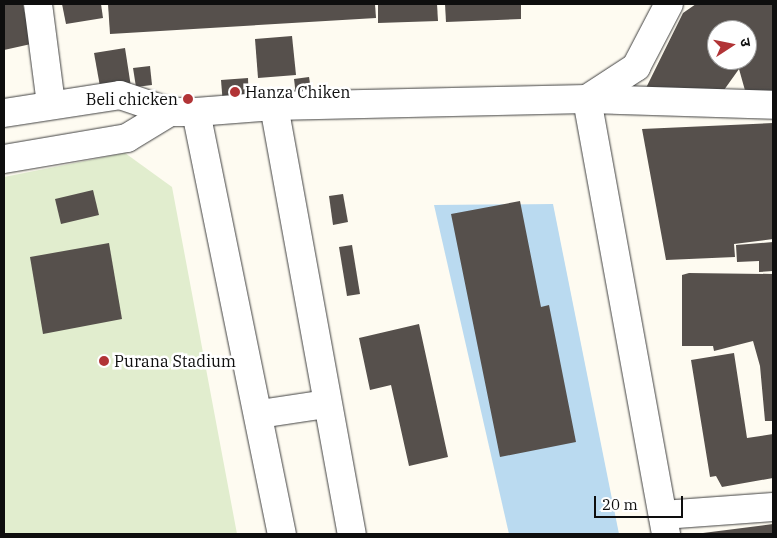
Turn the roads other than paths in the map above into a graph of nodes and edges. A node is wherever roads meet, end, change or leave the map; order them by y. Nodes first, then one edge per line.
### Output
1 (38, 4) edge
2 (669, 4) edge
3 (588, 99) junction
4 (51, 104) junction
5 (773, 105) edge
6 (274, 106) junction
7 (183, 112) junction
8 (4, 113) edge
9 (4, 159) edge
10 (326, 404) junction
11 (260, 414) junction
12 (773, 507) edge
13 (665, 525) edge
14 (282, 534) edge
15 (352, 534) edge

1 - 4 street
2 - 3 street
3 - 5 street
3 - 6 street
3 - 13 street
4 - 7 street
4 - 8 street
6 - 7 street
6 - 10 street
7 - 9 street
7 - 11 street
10 - 11 street
10 - 15 street
11 - 14 street
12 - 13 street

